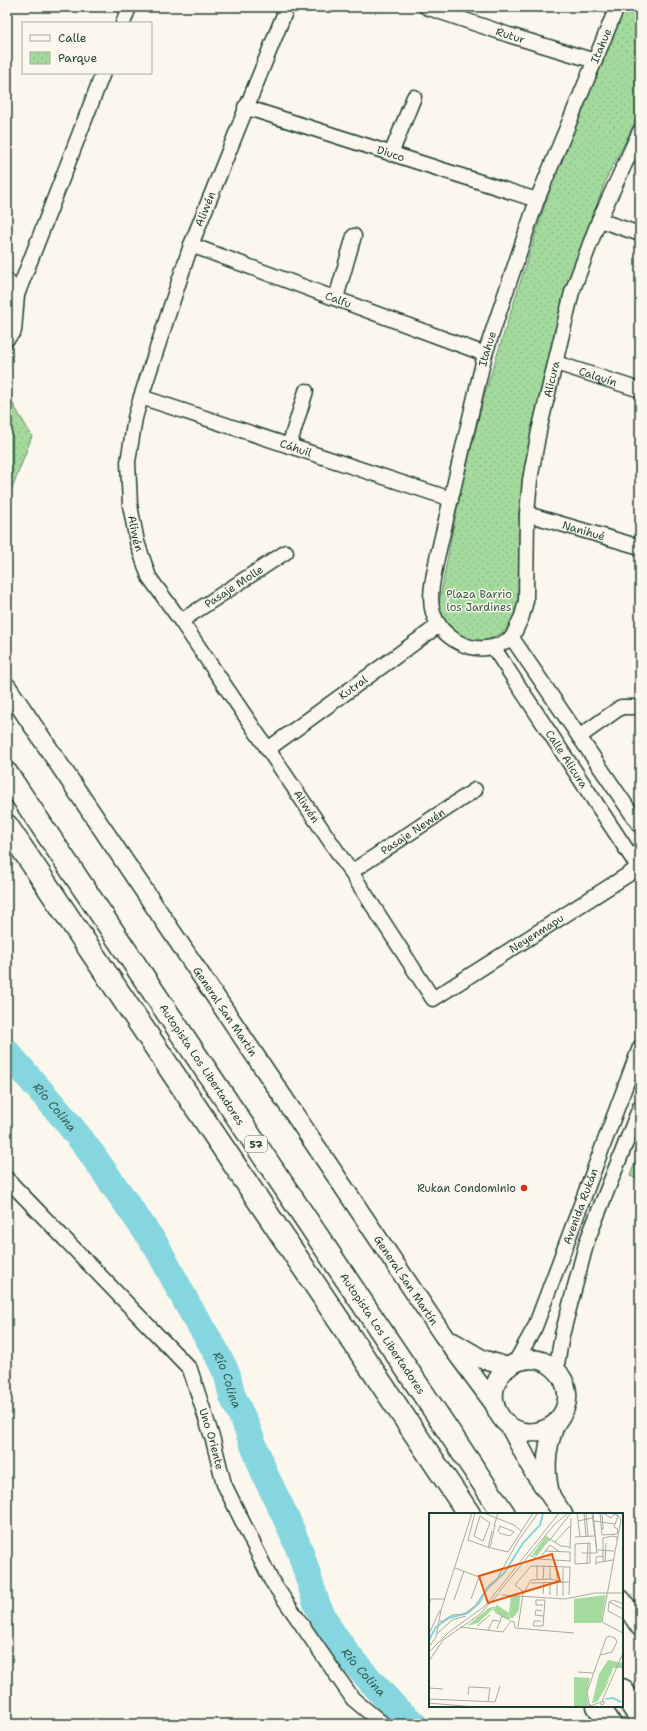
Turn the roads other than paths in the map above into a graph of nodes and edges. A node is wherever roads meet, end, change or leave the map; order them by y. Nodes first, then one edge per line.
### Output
1 (129, 7) edge
2 (287, 7) edge
3 (617, 7) edge
4 (429, 8) edge
5 (122, 22) edge
6 (595, 61) junction
7 (103, 74) edge
8 (414, 97) dead end
9 (245, 107) junction
10 (640, 131) edge
11 (391, 154) junction
12 (537, 200) junction
13 (599, 220) junction
14 (640, 234) edge
15 (354, 236) dead end
16 (191, 245) junction
17 (7, 280) edge
18 (17, 295) junction
19 (336, 298) junction
20 (7, 308) edge
21 (7, 339) edge
22 (485, 354) junction
23 (556, 363) junction
24 (640, 390) edge
25 (306, 391) dead end
26 (141, 397) junction
27 (289, 446) junction
28 (451, 499) junction
29 (527, 514) junction
30 (640, 547) edge
31 (286, 552) dead end
32 (181, 621) junction
33 (439, 625) junction
34 (512, 638) junction
35 (493, 647) junction
36 (7, 687) edge
37 (640, 707) edge
38 (579, 737) junction
39 (268, 749) junction
40 (7, 774) edge
41 (475, 790) dead end
42 (7, 826) edge
43 (640, 826) edge
44 (640, 869) edge
45 (351, 872) junction
46 (432, 999) joint
47 (640, 1047) edge
48 (640, 1108) edge
49 (611, 1124) junction
50 (630, 1131) junction
51 (7, 1179) edge
52 (443, 1335) junction
53 (512, 1365) junction
54 (556, 1370) junction
55 (495, 1405) junction
56 (556, 1424) junction
57 (510, 1427) junction
58 (552, 1497) junction
59 (468, 1513) edge
60 (503, 1513) edge
61 (562, 1513) edge
62 (623, 1602) edge
63 (640, 1627) edge
64 (623, 1692) edge
65 (599, 1707) edge
66 (640, 1717) edge
67 (383, 1724) edge
68 (610, 1724) edge

1 - 5 street
2 - 9 street, Aliwén
3 - 6 street, Itahue
4 - 6 street, Rutur
6 - 12 street, Itahue
7 - 18 street
8 - 11 street
9 - 11 street, Diuco
9 - 16 street, Aliwén
10 - 13 street, Alicura
11 - 12 street, Diuco
12 - 22 street, Itahue
13 - 14 street
13 - 23 street, Alicura
15 - 19 street
16 - 19 street, Calfu
16 - 26 street, Aliwén
17 - 18 street
18 - 20 street
18 - 21 street
19 - 22 street, Calfu
22 - 28 street, Itahue
23 - 24 street, Calquín
23 - 29 street, Alicura
25 - 27 street
26 - 27 street, Cáhuil
26 - 32 street, Aliwén
27 - 28 street, Cáhuil
28 - 33 street, Itahue
29 - 30 street, Nanihué
29 - 34 street, Alicura
31 - 32 street, Pasaje Molle
32 - 39 street, Aliwén
33 - 35 street, Itahue
33 - 39 street, Kutral
34 - 35 street, Itahue
34 - 38 street, Calle Alicura
35 - 44 street, Calle Alicura
36 - 52 street, General San Martín
37 - 38 street
38 - 43 street, Calle Alicura
39 - 45 street, Aliwén
40 - 60 highway, Autopista Los Libertadores / 57
41 - 45 street, Pasaje Newén
42 - 59 highway, 57
44 - 46 street, Neyenmapu
45 - 46 street, Aliwén
47 - 49 street, Avenida Rukán
48 - 50 street, Avenida Rukán
49 - 50 street
49 - 53 street, Avenida Rukán
50 - 54 street, Avenida Rukán
51 - 67 street, Uno Oriente
52 - 53 street, General San Martín
52 - 55 street, General San Martín
53 - 54 street
53 - 55 street
54 - 56 street
55 - 57 street
56 - 57 street
56 - 58 street
57 - 58 street
58 - 61 street
62 - 63 street
64 - 66 highway
65 - 68 highway

